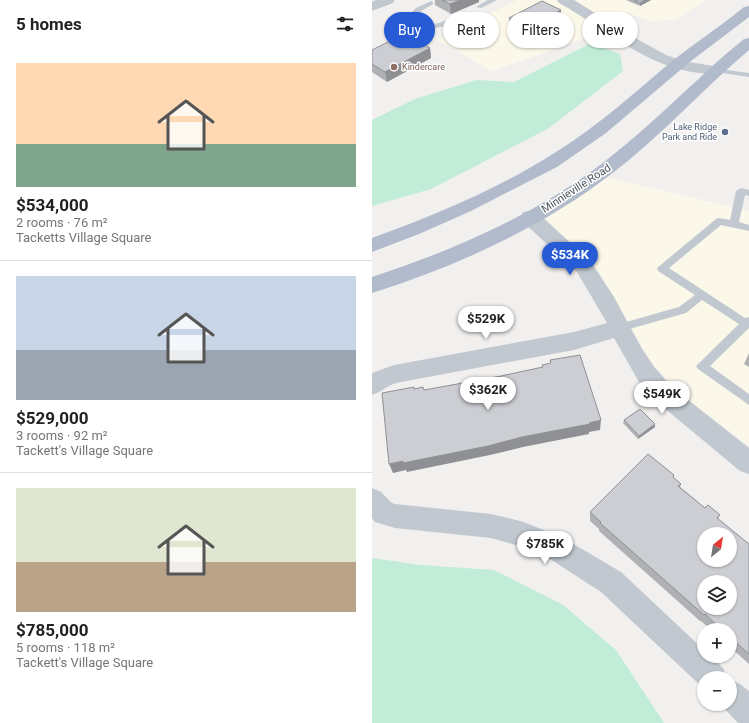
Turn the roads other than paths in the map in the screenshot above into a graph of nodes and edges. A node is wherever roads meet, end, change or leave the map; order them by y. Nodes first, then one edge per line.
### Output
1 (388, 0) edge
2 (494, 0) edge
3 (564, 0) edge
4 (431, 3) dead end
5 (479, 7) dead end
6 (372, 8) edge
7 (749, 10) edge
8 (443, 24) edge
9 (749, 42) edge
10 (678, 64) junction
11 (716, 70) junction
12 (749, 75) edge
13 (749, 193) edge
14 (530, 217) junction
15 (734, 225) junction
16 (749, 228) edge
17 (372, 245) edge
18 (372, 285) edge
19 (702, 295) junction
20 (747, 322) edge
21 (620, 328) junction
22 (372, 386) edge
23 (749, 400) edge
24 (749, 463) edge
25 (372, 500) edge
26 (706, 671) edge
27 (737, 701) edge
28 (749, 712) edge

1 - 6 street
2 - 5 lane
3 - 10 street
4 - 8 lane
7 - 10 main road
9 - 11 main road, Minnieville Road
10 - 11 street
10 - 17 main road
11 - 12 lane
11 - 14 main road, Minnieville Road
13 - 15 lane
14 - 18 main road, Minnieville Road
14 - 21 street
15 - 16 lane
15 - 19 lane
19 - 20 lane
19 - 21 lane
20 - 23 lane
21 - 22 street
21 - 24 street
25 - 26 street
27 - 28 street

